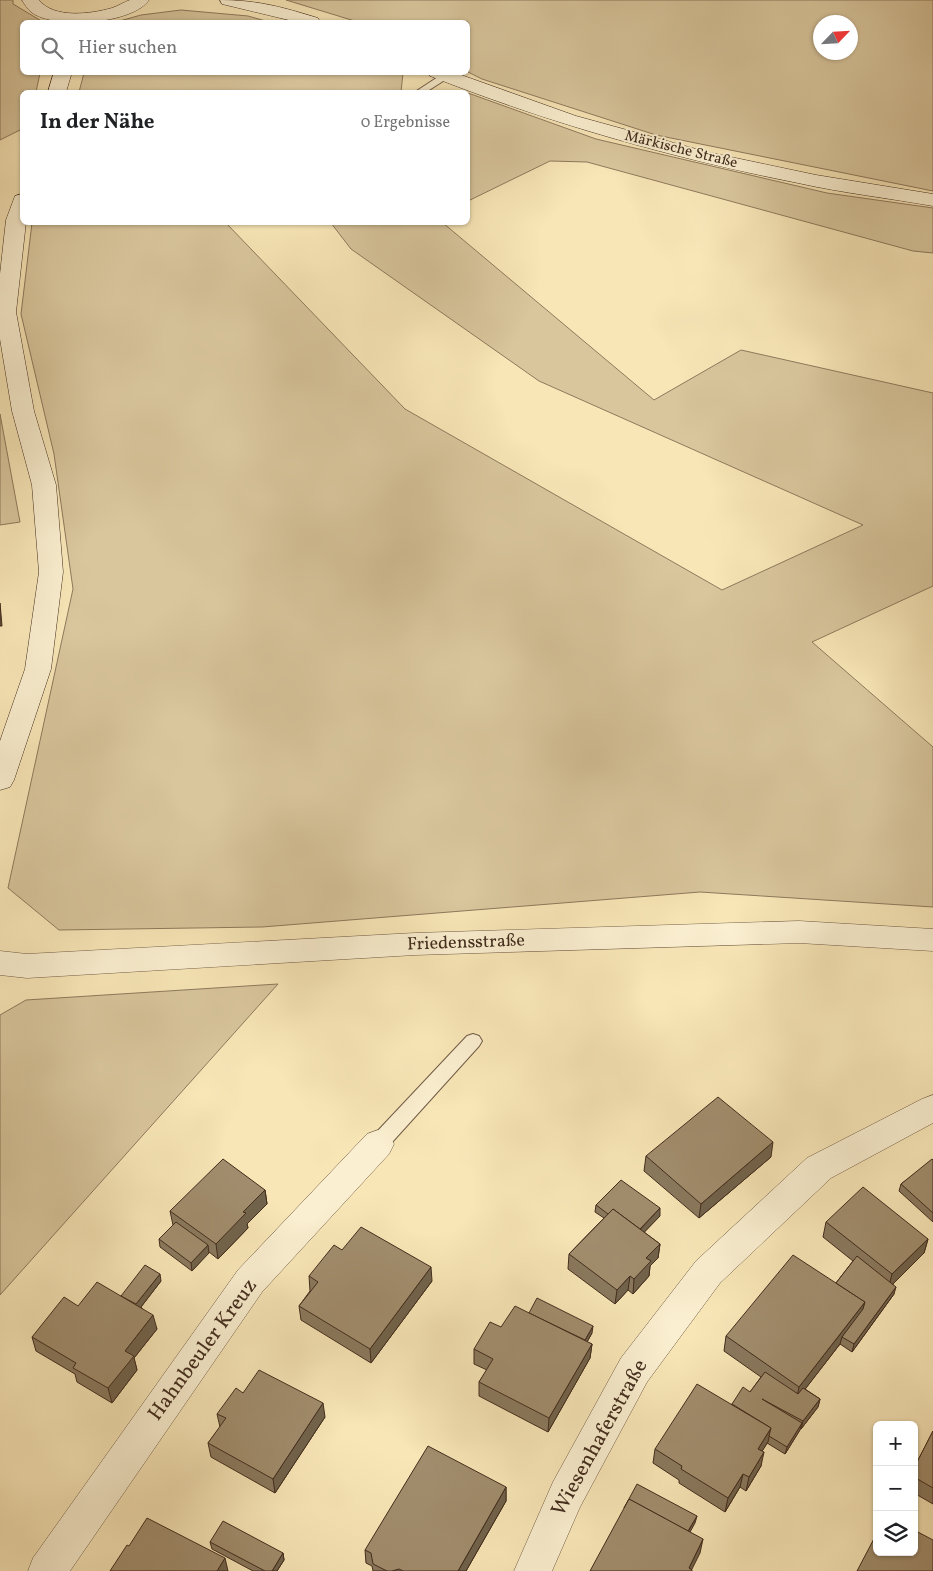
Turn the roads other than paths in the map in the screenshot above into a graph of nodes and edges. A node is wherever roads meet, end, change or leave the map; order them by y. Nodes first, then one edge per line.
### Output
1 (30, 0) edge
2 (141, 0) edge
3 (228, 0) edge
4 (80, 20) edge
5 (306, 20) edge
6 (63, 75) edge
7 (439, 75) edge
8 (442, 75) edge
9 (58, 90) edge
10 (422, 90) edge
11 (933, 200) edge
12 (20, 207) edge
13 (0, 780) edge
14 (933, 940) edge
15 (0, 963) edge
16 (473, 1041) dead end
17 (933, 1108) edge
18 (378, 1144) joint
19 (47, 1571) edge
20 (533, 1571) edge

1 - 4 main road
2 - 4 main road
3 - 5 main road
6 - 9 main road
7 - 10 lane
8 - 11 main road, Märkische Straße
12 - 13 main road
14 - 15 main road, Friedensstraße
16 - 18 lane
17 - 20 main road, Wiesenhaferstraße
18 - 19 main road, Hahnbeuler Kreuz

